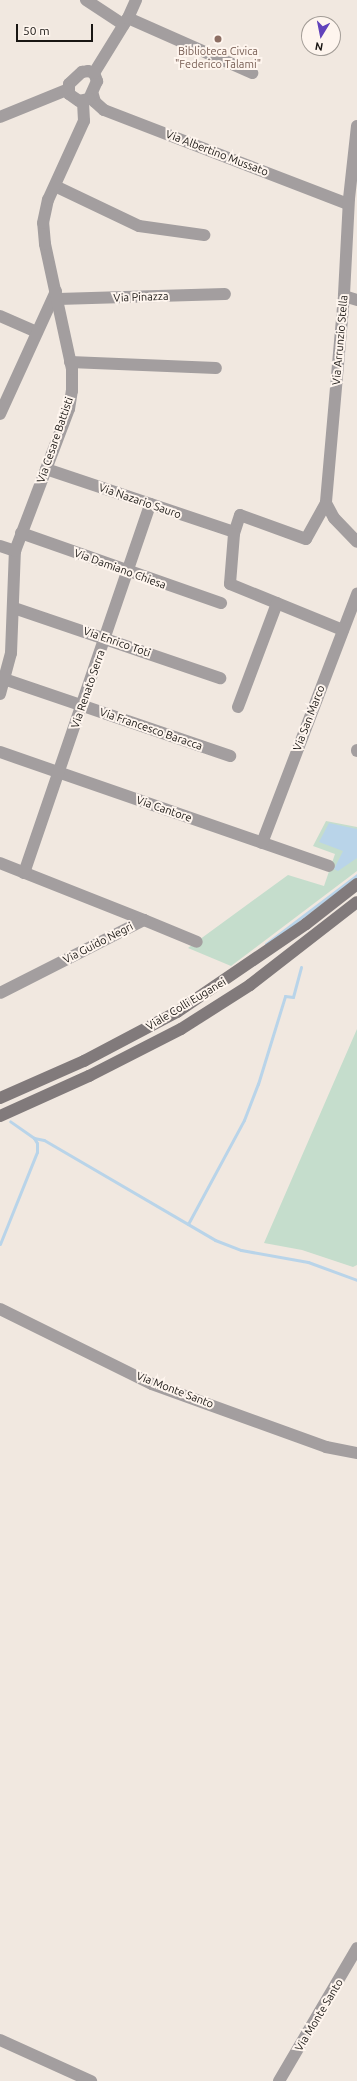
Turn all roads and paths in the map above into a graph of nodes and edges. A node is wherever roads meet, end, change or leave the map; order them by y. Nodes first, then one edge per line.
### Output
1 (86, 0) edge
2 (136, 0) edge
3 (126, 22) junction
4 (94, 73) junction
5 (252, 73) dead end
6 (69, 89) junction
7 (88, 98) junction
8 (0, 117) edge
9 (357, 126) edge
10 (55, 186) junction
11 (349, 202) junction
12 (204, 235) dead end
13 (224, 294) dead end
14 (57, 295) junction
15 (344, 296) junction
16 (357, 300) edge
17 (0, 316) edge
18 (37, 332) junction
19 (70, 362) junction
20 (216, 368) dead end
21 (0, 414) edge
22 (46, 469) junction
23 (326, 503) junction
24 (150, 504) junction
25 (234, 532) junction
26 (21, 533) junction
27 (357, 542) edge
28 (0, 546) edge
29 (15, 551) junction
30 (127, 570) junction
31 (357, 594) edge
32 (220, 603) dead end
33 (277, 603) junction
34 (14, 608) junction
35 (343, 630) junction
36 (106, 638) junction
37 (220, 678) dead end
38 (4, 679) junction
39 (0, 694) edge
40 (84, 705) junction
41 (238, 707) dead end
42 (0, 752) edge
43 (230, 756) dead end
44 (59, 773) junction
45 (262, 842) junction
46 (0, 863) edge
47 (329, 866) dead end
48 (24, 873) junction
49 (357, 884) edge
50 (357, 902) edge
51 (144, 920) junction
52 (197, 942) dead end
53 (0, 993) edge
54 (0, 1098) edge
55 (0, 1116) edge
56 (0, 1309) edge
57 (357, 1453) edge
58 (357, 1948) edge
59 (0, 2040) edge
60 (91, 2081) edge
61 (279, 2081) edge

1 - 3 street
2 - 3 street
3 - 4 street
3 - 5 street
4 - 6 street
4 - 7 street
6 - 7 street
6 - 8 street
7 - 10 street, Via Cesare Battisti
7 - 11 street, Via Albertino Mussato
9 - 11 street, Via Arrunzio Stella
10 - 12 street
10 - 14 street, Via Cesare Battisti
11 - 15 street, Via Arrunzio Stella
13 - 14 street, Via Pinazza
14 - 18 street
14 - 19 street, Via Cesare Battisti
15 - 16 street
15 - 23 street, Via Arrunzio Stella
17 - 18 street
18 - 21 street
19 - 20 street
19 - 22 street, Via Cesare Battisti
22 - 24 street, Via Nazario Sauro
22 - 26 street, Via Cesare Battisti
23 - 25 street
23 - 27 street
24 - 25 street, Via Nazario Sauro
24 - 30 street, Via Renato Serra
25 - 33 street
26 - 29 street, Via Cesare Battisti
26 - 30 street, Via Damiano Chiesa
28 - 29 street
29 - 34 street, Via Cesare Battisti
30 - 32 street, Via Damiano Chiesa
30 - 36 street, Via Renato Serra
31 - 35 street, Via San Marco
33 - 35 street
33 - 41 street
34 - 36 street, Via Enrico Toti
34 - 38 street, Via Cesare Battisti
35 - 45 street, Via San Marco
36 - 37 street, Via Enrico Toti
36 - 40 street, Via Renato Serra
38 - 39 street, Via Cesare Battisti
38 - 40 street, Via Francesco Baracca
40 - 43 street, Via Francesco Baracca
40 - 44 street, Via Renato Serra
42 - 44 street, Via Cantore
44 - 45 street, Via Cantore
44 - 48 street, Via Renato Serra
45 - 47 street, Via Cantore
46 - 48 street, Via Guido Negri
48 - 51 street, Via Guido Negri
49 - 54 main road, Viale Colli Euganei
50 - 55 main road, Viale Colli Euganei
51 - 52 street
51 - 53 street, Via Guido Negri
56 - 57 street, Via Monte Santo
58 - 61 street, Via Monte Santo
59 - 60 street

